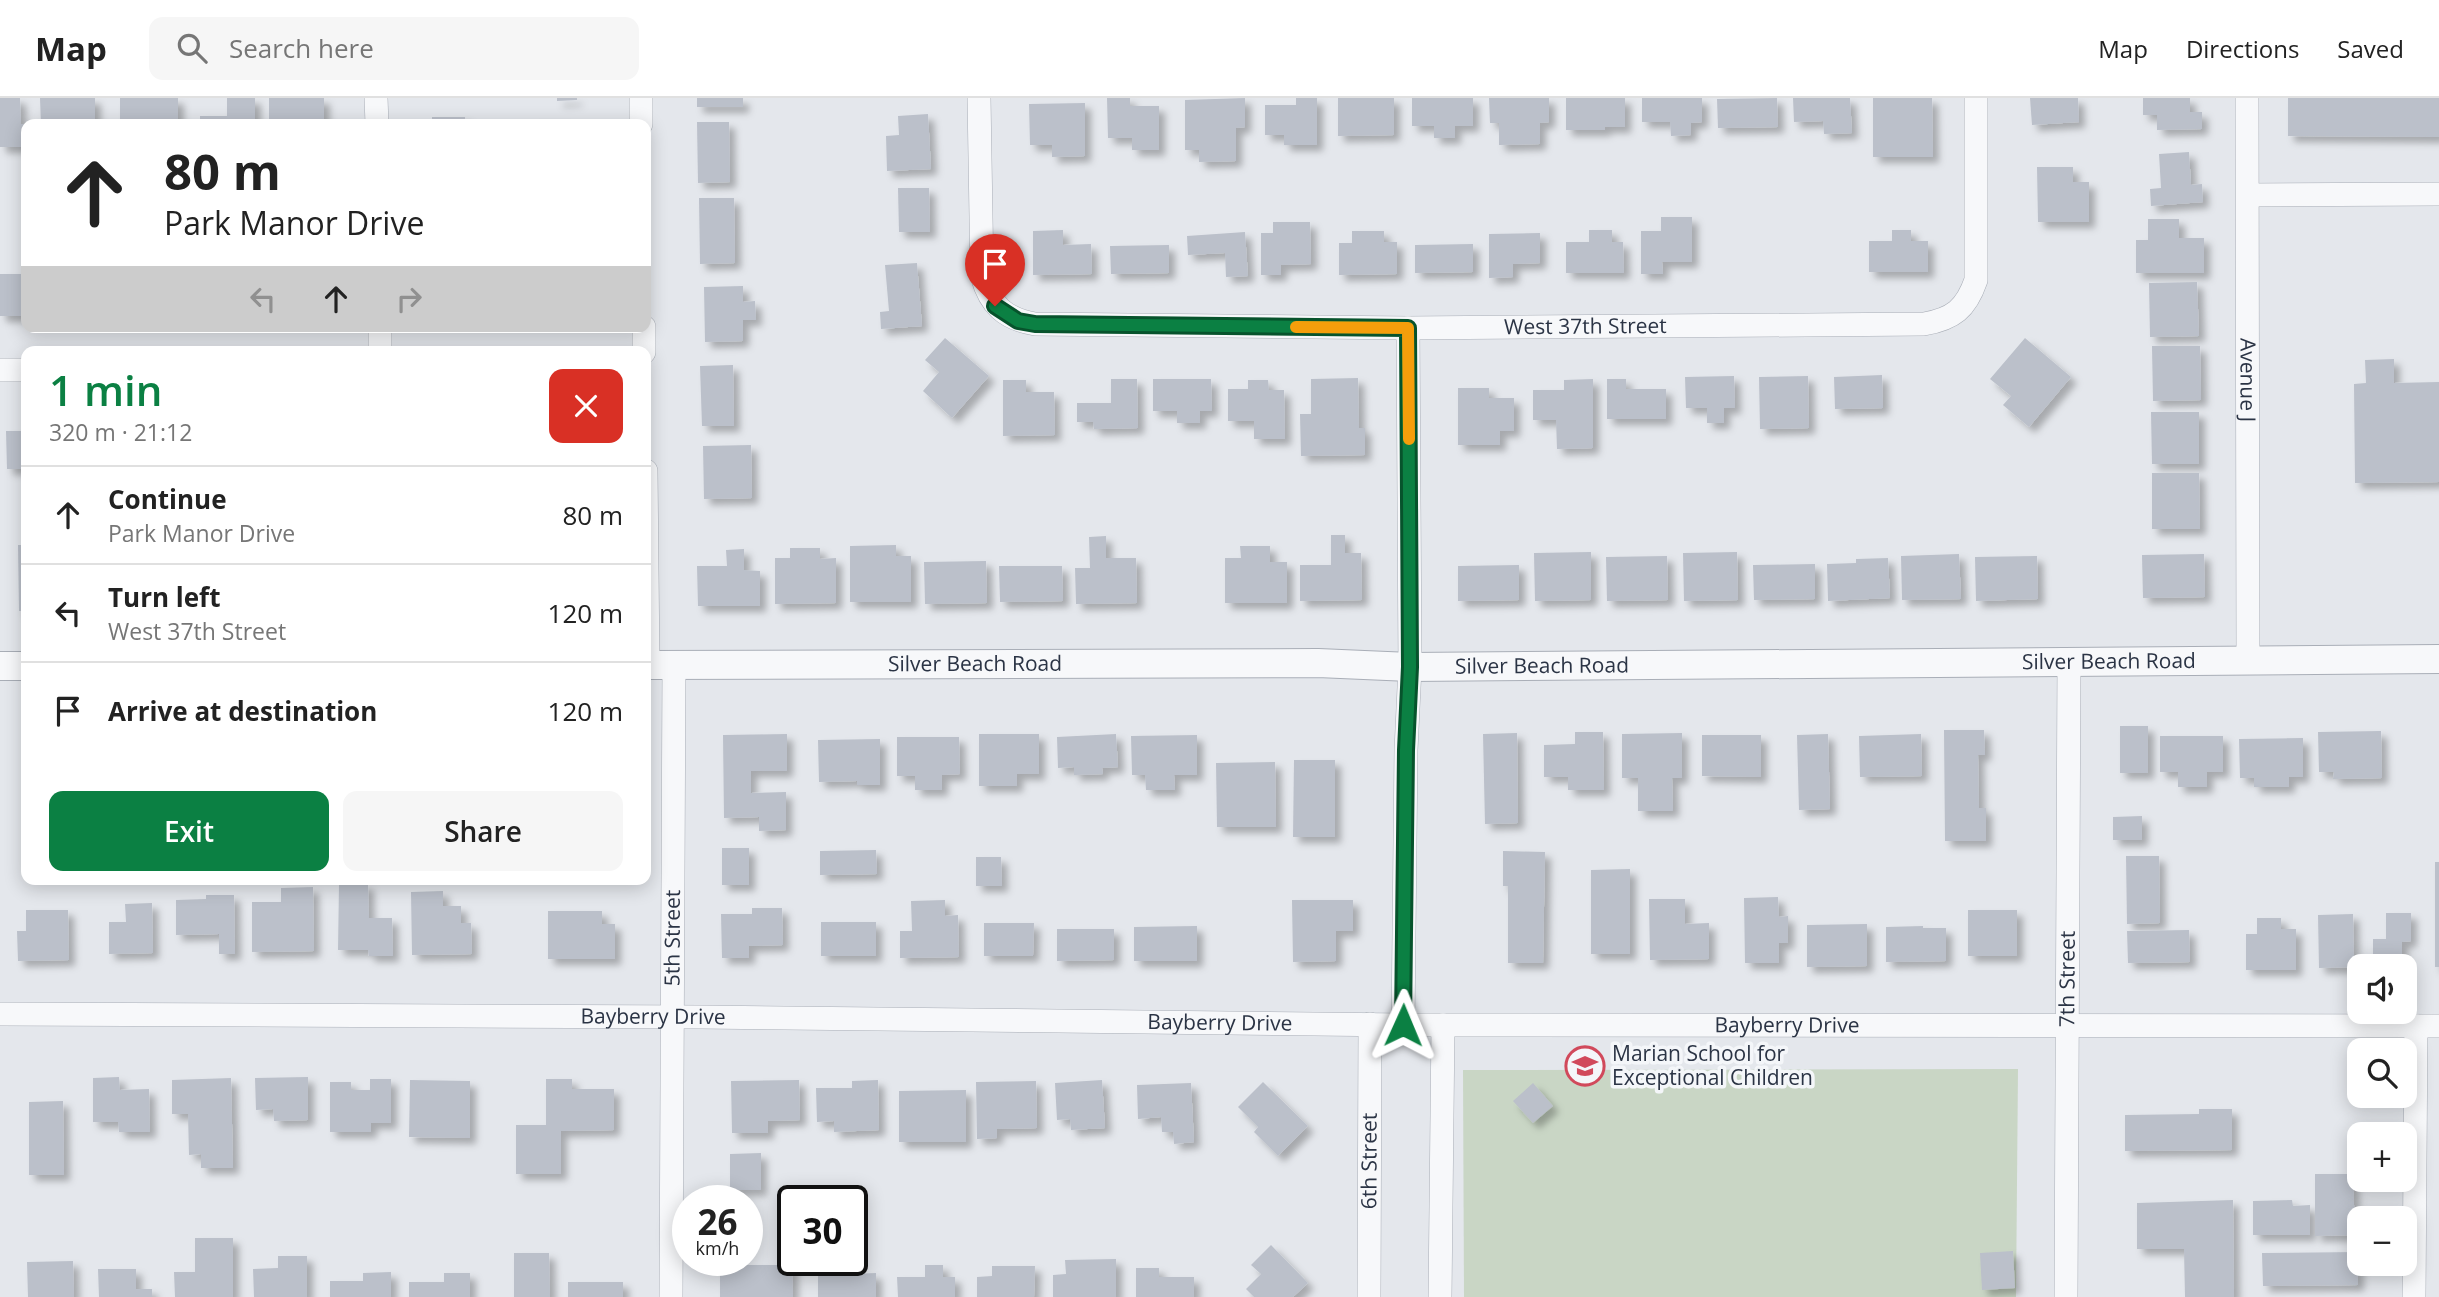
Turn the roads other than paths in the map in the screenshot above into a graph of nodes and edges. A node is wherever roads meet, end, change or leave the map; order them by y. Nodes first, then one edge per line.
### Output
1 (376, 98) edge
2 (641, 98) edge
3 (979, 98) edge
4 (1976, 98) edge
5 (2247, 98) edge
6 (377, 119) edge
7 (641, 119) edge
8 (2439, 194) edge
9 (2248, 195) junction
10 (1408, 328) junction
11 (0, 370) edge
12 (21, 370) edge
13 (651, 568) edge
14 (2439, 659) edge
15 (2248, 661) junction
16 (2069, 662) junction
17 (656, 664) edge
18 (0, 666) edge
19 (21, 666) edge
20 (1410, 667) junction
21 (0, 1014) edge
22 (672, 1017) junction
23 (1370, 1024) junction
24 (2067, 1024) junction
25 (1403, 1025) junction
26 (1443, 1025) junction
27 (2416, 1026) junction
28 (2439, 1026) edge
29 (671, 1297) edge
30 (1369, 1297) edge
31 (1440, 1297) edge
32 (2066, 1297) edge
33 (2414, 1297) edge

1 - 6 street
2 - 7 street
3 - 10 street, West 37th Street
4 - 10 street, West 37th Street
5 - 9 street, Avenue J
8 - 9 street
9 - 15 street, Avenue J
10 - 20 street
11 - 12 street
13 - 17 street, 5th Street
14 - 15 street, Silver Beach Road
15 - 16 street, Silver Beach Road
16 - 20 street, Silver Beach Road
16 - 24 street, 7th Street
17 - 20 street, Silver Beach Road
17 - 22 street, 5th Street
18 - 19 street
20 - 25 street
21 - 22 street, Bayberry Drive
22 - 23 street, Bayberry Drive
22 - 29 street, 5th Street
23 - 25 street, Bayberry Drive
23 - 30 street, 6th Street
24 - 26 street, Bayberry Drive
24 - 27 street, Bayberry Drive
24 - 32 street, 7th Street
25 - 26 street, Bayberry Drive
26 - 31 street
27 - 28 street, Bayberry Drive
27 - 33 street

